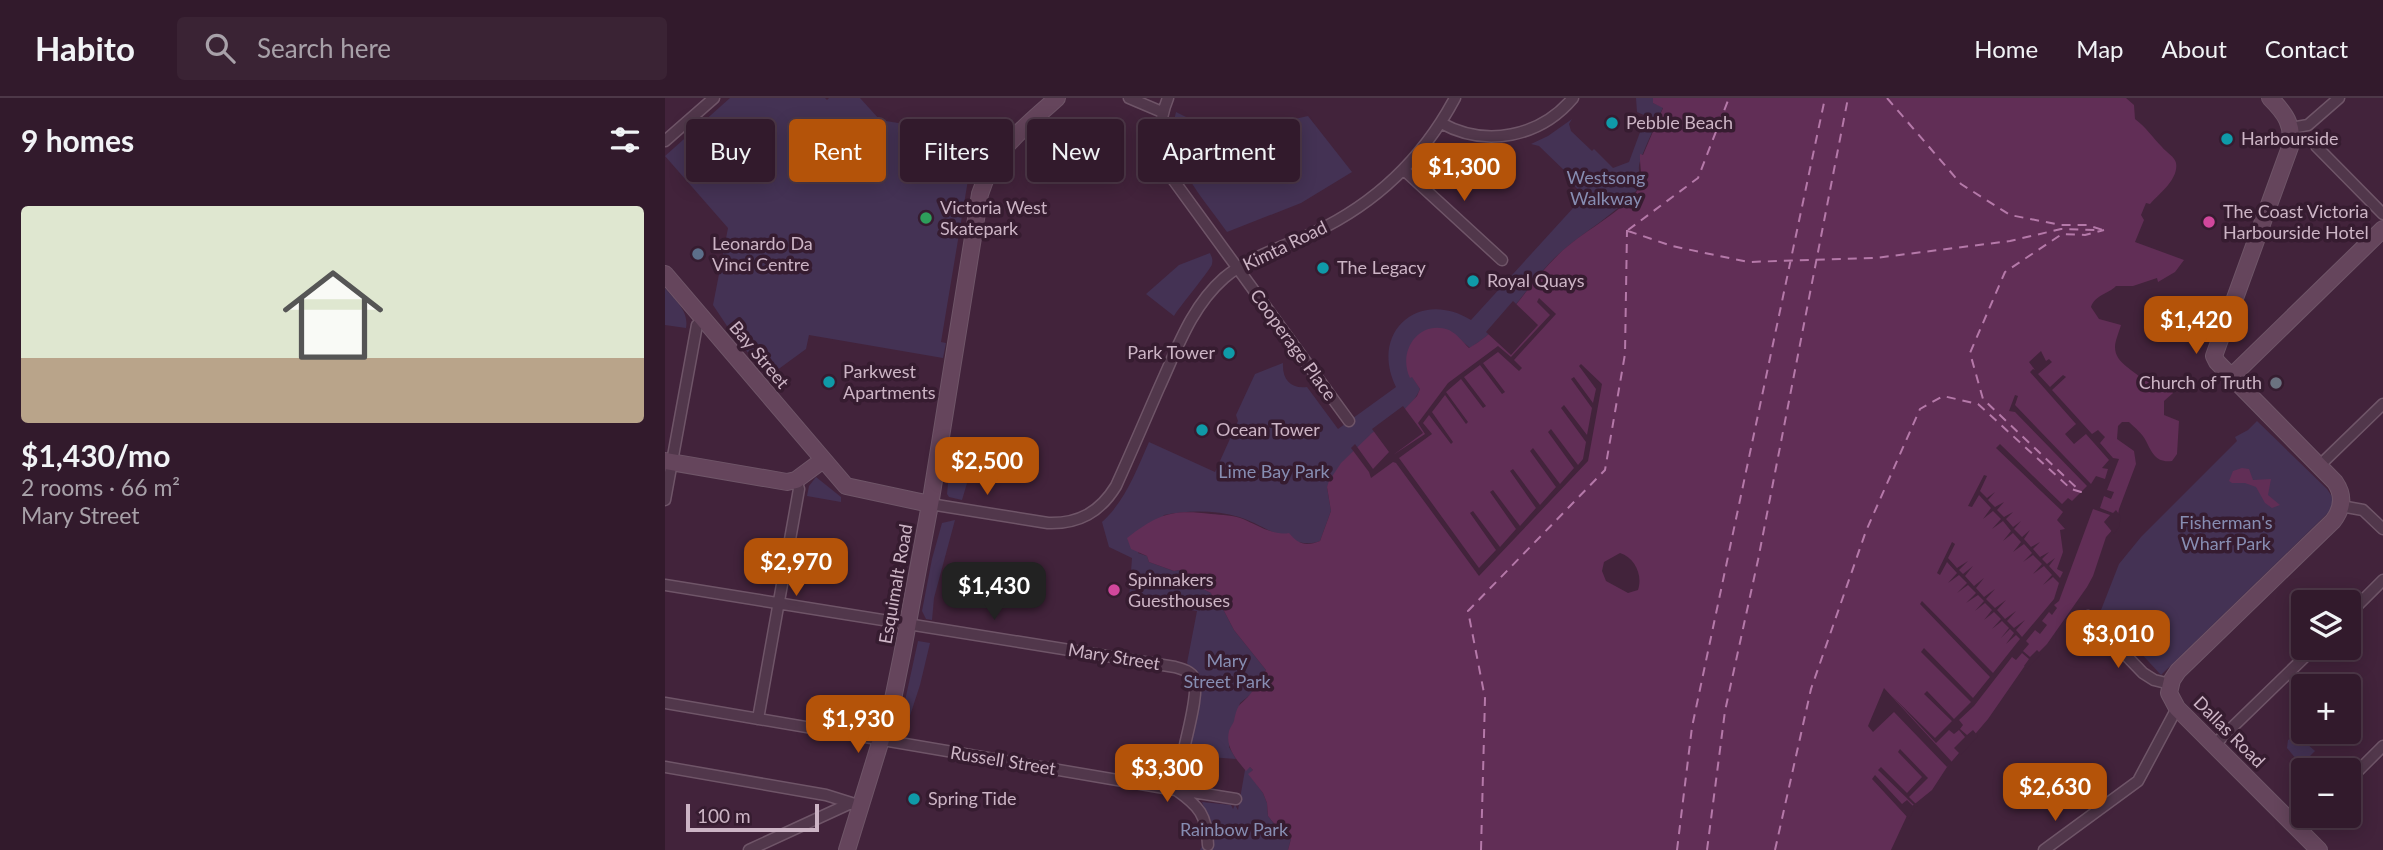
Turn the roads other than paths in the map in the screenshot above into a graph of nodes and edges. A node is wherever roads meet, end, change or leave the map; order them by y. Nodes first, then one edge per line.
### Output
1 (714, 98) edge
2 (1057, 98) edge
3 (1129, 98) edge
4 (1168, 98) edge
5 (1455, 98) edge
6 (1573, 98) edge
7 (2270, 98) edge
8 (2339, 98) edge
9 (1162, 113) junction
10 (1441, 123) junction
11 (2291, 128) junction
12 (665, 141) edge
13 (2316, 146) dead end
14 (1404, 170) junction
15 (2383, 214) edge
16 (2383, 229) edge
17 (1501, 260) dead end
18 (1237, 268) junction
19 (665, 274) edge
20 (697, 325) dead end
21 (2232, 376) junction
22 (2383, 404) edge
23 (1349, 421) dead end
24 (823, 460) junction
25 (669, 461) edge
26 (2319, 466) junction
27 (796, 480) junction
28 (665, 500) edge
29 (930, 504) junction
30 (2341, 506) junction
31 (2383, 529) edge
32 (2383, 580) edge
33 (665, 585) edge
34 (2361, 602) edge
35 (779, 604) junction
36 (2088, 616) dead end
37 (908, 625) junction
38 (2302, 660) edge
39 (2170, 684) junction
40 (665, 703) edge
41 (2178, 708) junction
42 (758, 719) junction
43 (882, 740) junction
44 (1185, 745) dead end
45 (2214, 745) junction
46 (2383, 746) edge
47 (665, 767) edge
48 (2361, 768) edge
49 (1176, 790) junction
50 (1236, 799) dead end
51 (856, 804) junction
52 (2291, 820) edge
53 (2299, 828) edge
54 (1208, 845) dead end
55 (749, 850) edge
56 (847, 850) edge
57 (2044, 850) edge
58 (2319, 850) edge

1 - 12 street
2 - 29 street, Esquimalt Road
3 - 9 street
4 - 9 street, Cooperage Place
5 - 10 street, Kimta Road
6 - 10 street
7 - 11 street
8 - 11 street
9 - 18 street, Cooperage Place
10 - 14 street, Kimta Road
11 - 21 street
13 - 15 street
14 - 17 street
14 - 18 street, Kimta Road
16 - 21 street
18 - 23 street, Cooperage Place
18 - 29 street, Kimta Road
19 - 24 street, Bay Street
20 - 25 street
21 - 26 street
22 - 26 street
24 - 27 street
24 - 29 street, Bay Street
25 - 27 street
25 - 28 street
26 - 30 street
27 - 35 street
29 - 37 street, Esquimalt Road
30 - 31 street
30 - 39 street
32 - 34 street
33 - 35 street, Mary Street
35 - 37 street, Mary Street
35 - 42 street
36 - 39 street
37 - 43 street, Esquimalt Road
37 - 44 street, Mary Street
38 - 45 street
39 - 41 street, Dallas Road
40 - 42 street, Russell Street
41 - 45 street, Dallas Road
41 - 57 street
42 - 43 street, Russell Street
43 - 49 street, Russell Street
43 - 51 street, Esquimalt Road
45 - 52 street, Dallas Road
46 - 48 street
47 - 51 street
49 - 50 street, Russell Street
49 - 54 street
51 - 55 street
51 - 56 street, Esquimalt Road
53 - 58 street, Dallas Road

